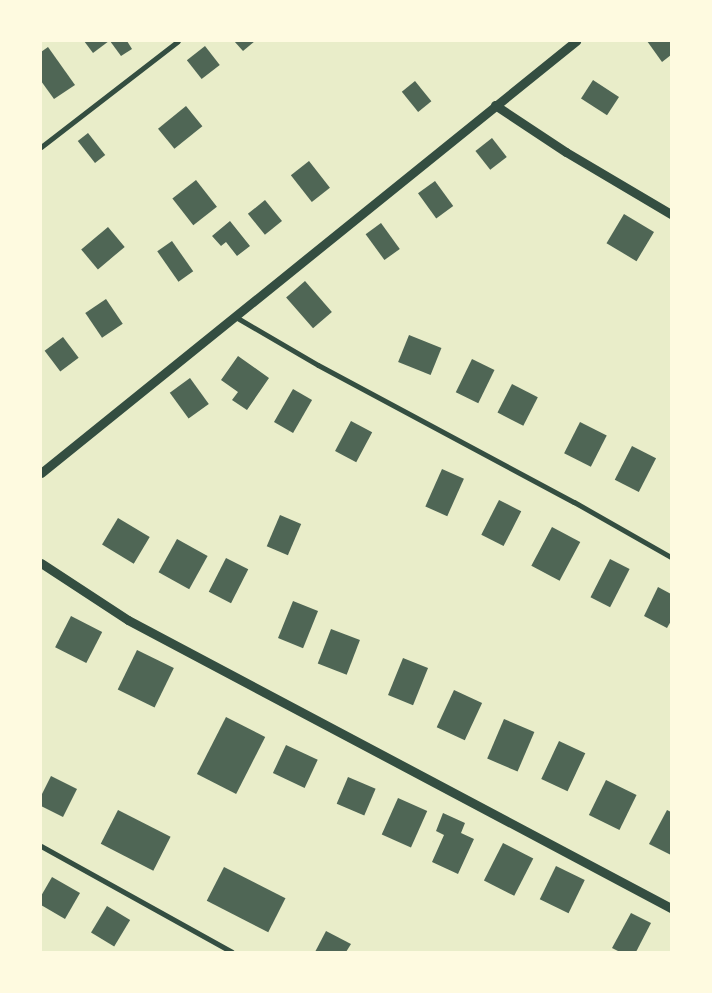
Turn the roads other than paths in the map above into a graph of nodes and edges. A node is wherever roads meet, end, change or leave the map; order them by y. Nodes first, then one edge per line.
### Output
1 (178, 41) edge
2 (576, 41) edge
3 (496, 105) junction
4 (41, 147) edge
5 (671, 214) edge
6 (234, 316) junction
7 (41, 473) edge
8 (671, 557) edge
9 (41, 564) edge
10 (41, 846) edge
11 (671, 908) edge
12 (232, 952) edge

1 - 4 street
2 - 3 street
3 - 5 street
3 - 6 street
6 - 7 street
6 - 8 street
9 - 11 street
10 - 12 street

